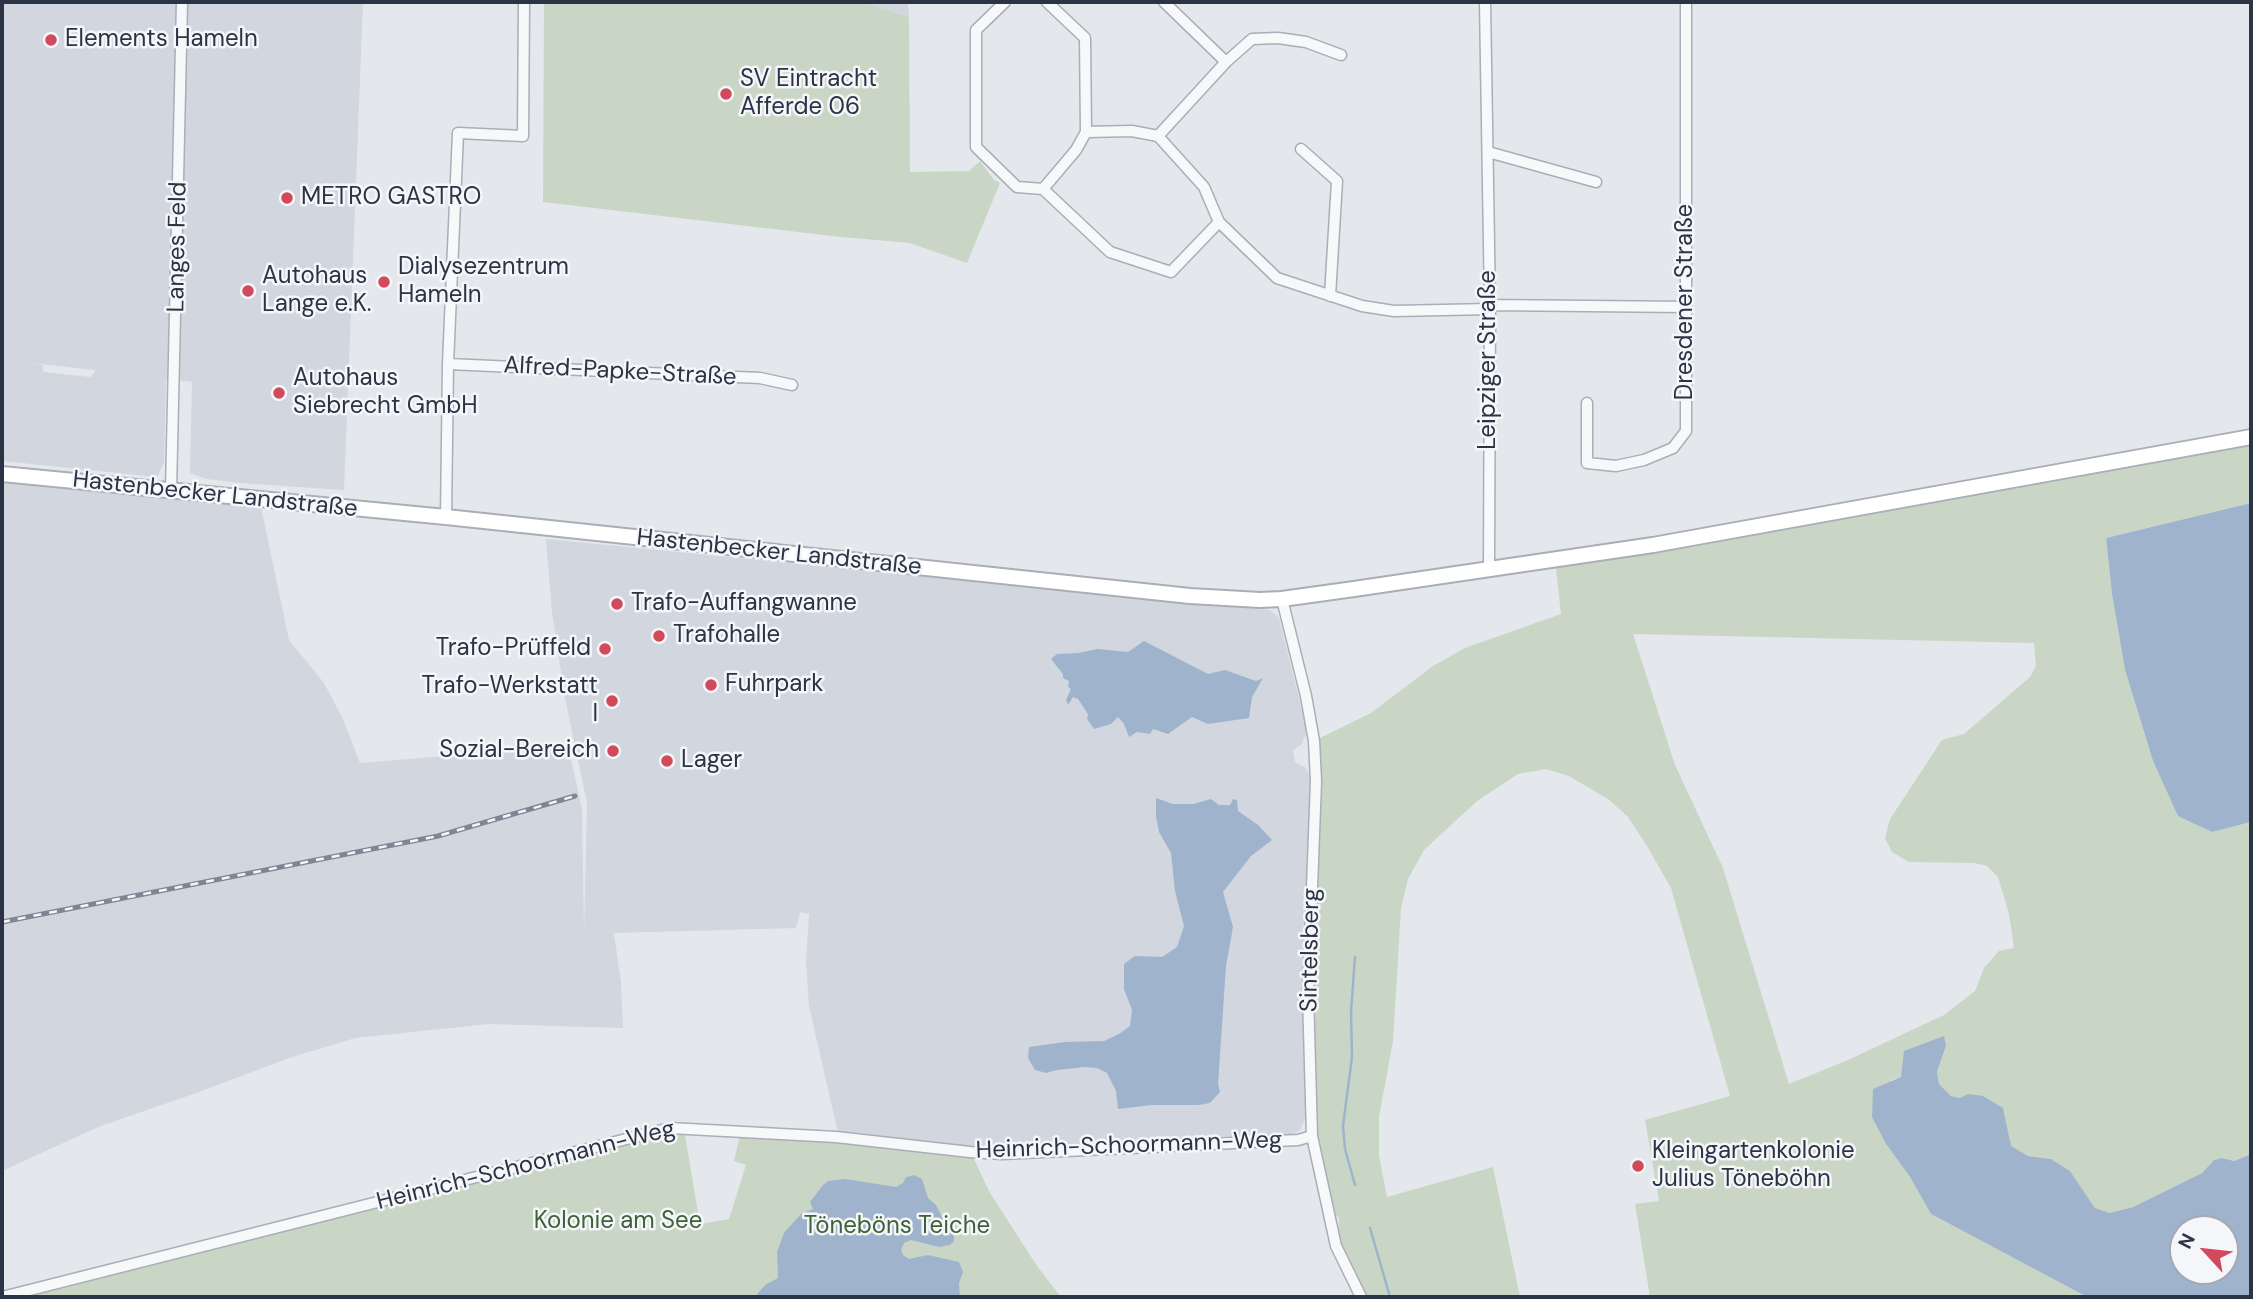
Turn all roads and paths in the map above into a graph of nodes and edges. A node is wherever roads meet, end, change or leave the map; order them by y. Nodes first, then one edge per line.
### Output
1 (182, 2) edge
2 (524, 2) edge
3 (1005, 2) edge
4 (1047, 2) edge
5 (1164, 2) edge
6 (1486, 2) edge
7 (1686, 2) edge
8 (1341, 55) dead end
9 (1226, 62) junction
10 (1086, 132) junction
11 (1158, 136) junction
12 (1301, 149) dead end
13 (1488, 152) junction
14 (1596, 182) dead end
15 (1043, 189) junction
16 (1219, 222) junction
17 (1330, 296) junction
18 (1490, 307) junction
19 (1686, 307) junction
20 (448, 364) junction
21 (792, 385) dead end
22 (1587, 403) dead end
23 (2251, 438) edge
24 (2, 474) edge
25 (171, 491) junction
26 (446, 517) junction
27 (1489, 568) junction
28 (1282, 599) junction
29 (1311, 1136) junction
30 (2, 1297) edge
31 (1361, 1297) edge

1 - 25 street, Langes Feld
2 - 20 street
3 - 15 street
4 - 10 street
5 - 9 street
6 - 13 street, Leipziger Straße
7 - 19 street, Dresdener Straße
8 - 9 street
9 - 11 street
10 - 11 street
10 - 15 street
11 - 16 street
12 - 17 street
13 - 14 street
13 - 18 street, Leipziger Straße
15 - 16 street
16 - 17 street
17 - 18 street
18 - 19 street
18 - 27 street, Leipziger Straße
19 - 22 street, Dresdener Straße
20 - 21 street, Alfred-Papke-Straße
20 - 26 street
23 - 27 main road, Hastenbecker Landstraße
24 - 25 main road, Hastenbecker Landstraße
25 - 26 main road, Hastenbecker Landstraße
26 - 28 main road, Hastenbecker Landstraße
27 - 28 main road, Hastenbecker Landstraße
28 - 29 street, Sintelsberg
29 - 30 street, Heinrich-Schoormann-Weg
29 - 31 street, Sintelsberg

